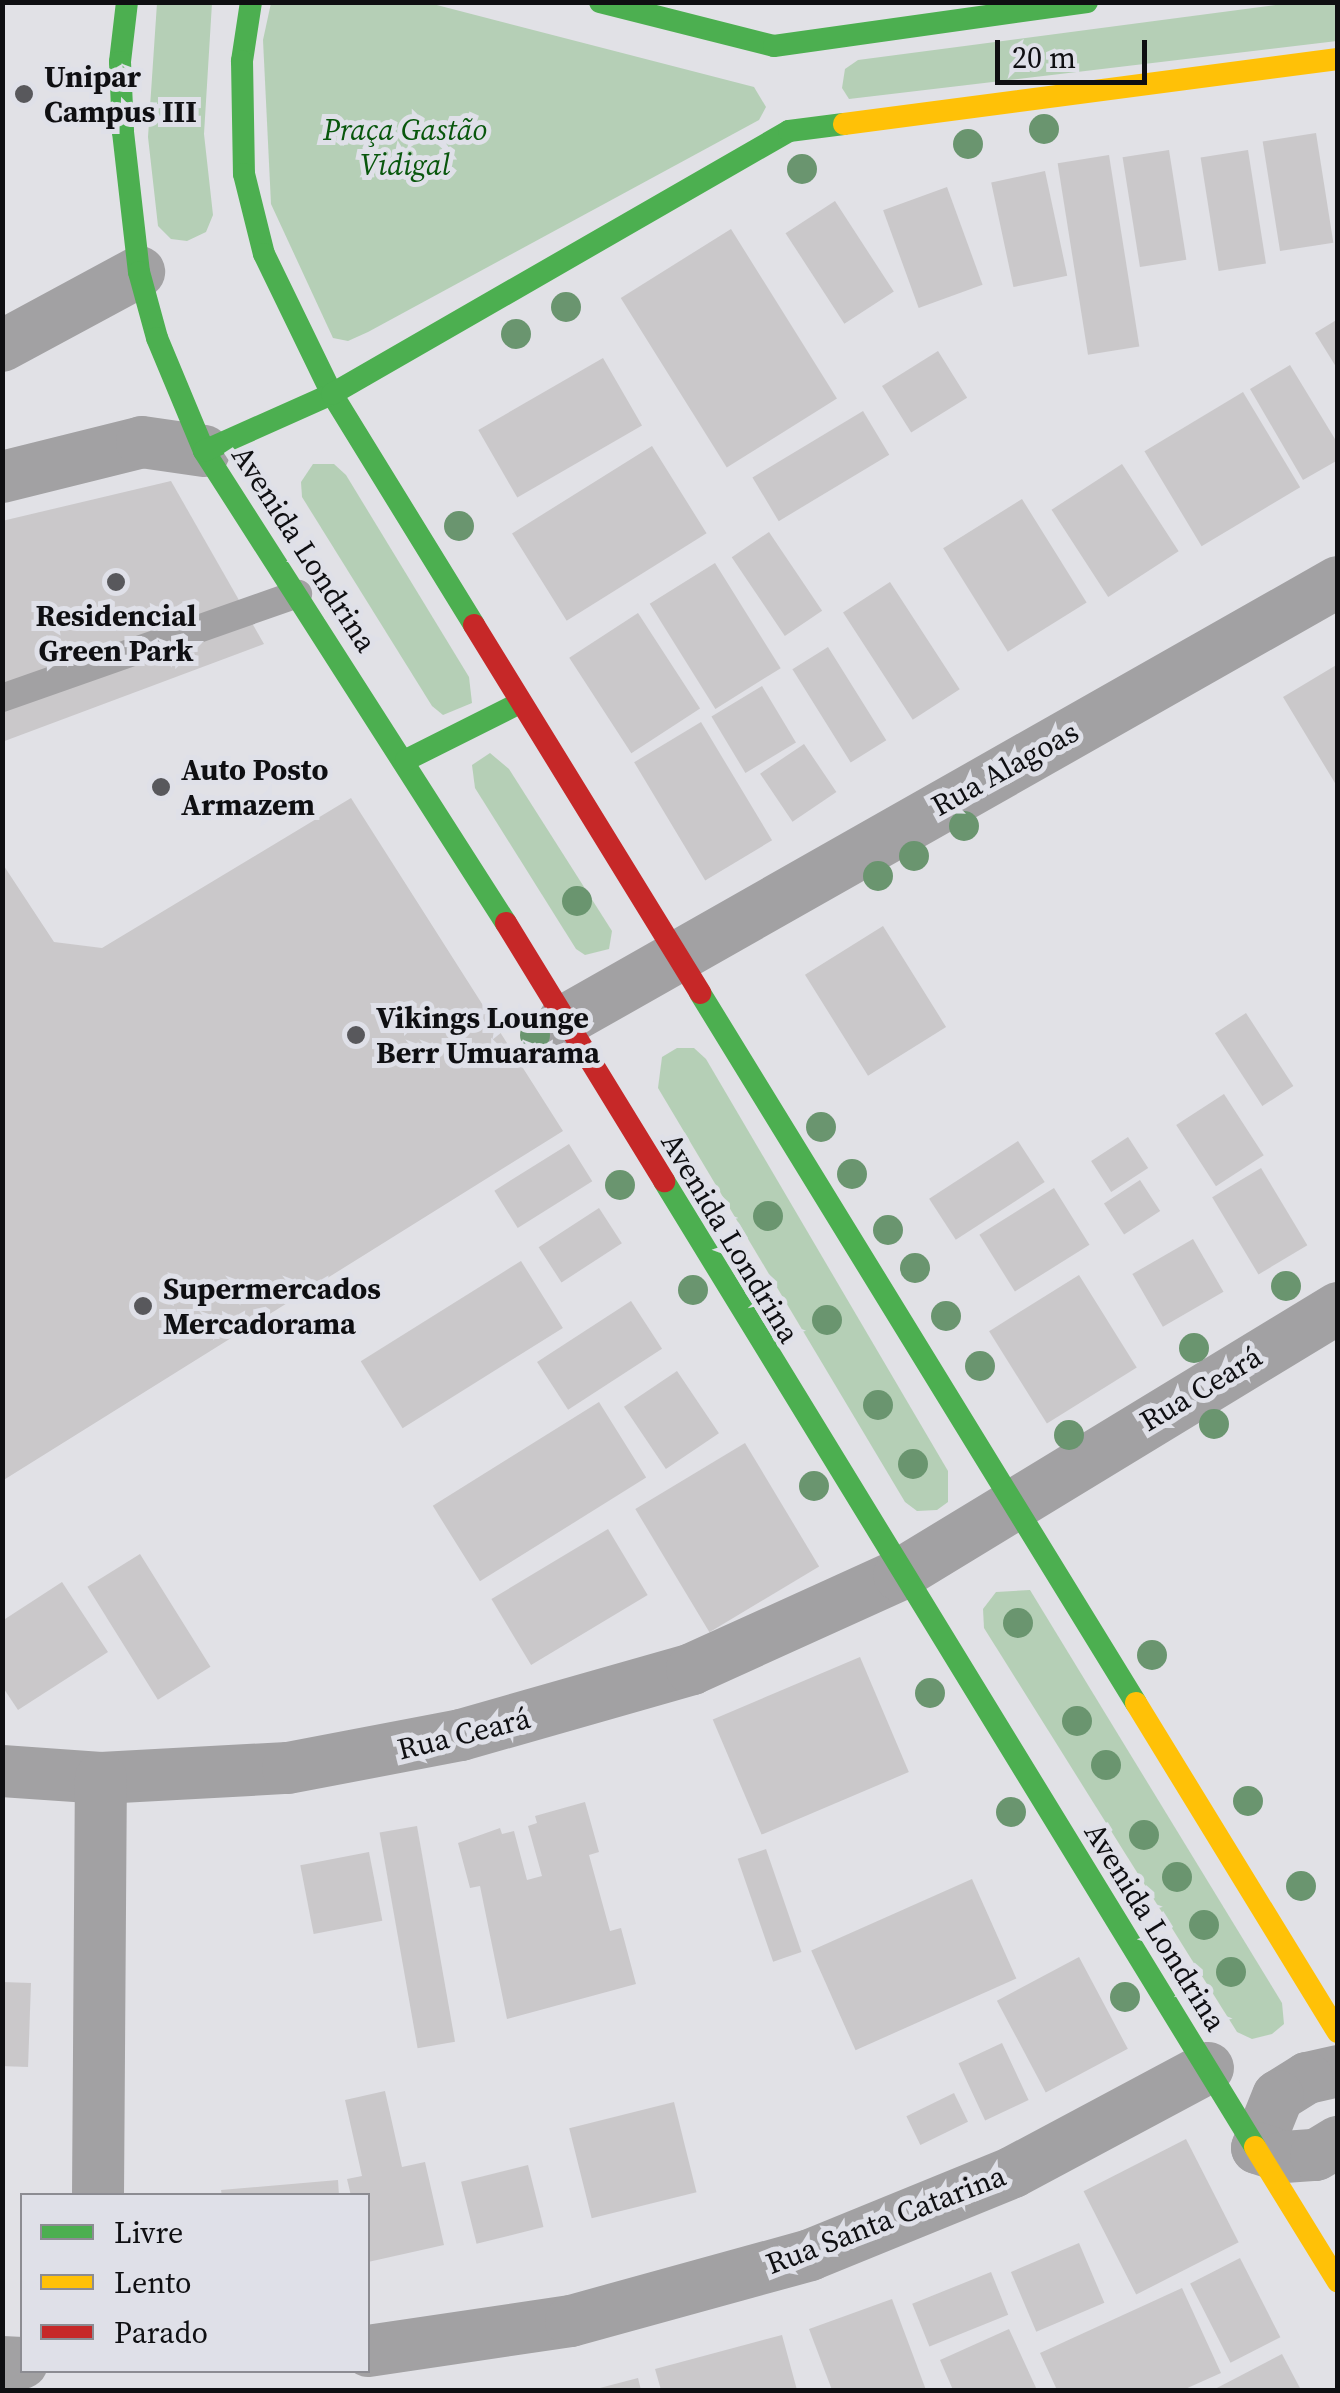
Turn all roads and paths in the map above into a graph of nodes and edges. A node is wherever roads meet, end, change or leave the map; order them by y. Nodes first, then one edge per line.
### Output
1 (128, 2) edge
2 (251, 2) edge
3 (600, 2) edge
4 (1087, 2) edge
5 (1338, 59) edge
6 (139, 272) junction
7 (2, 346) edge
8 (332, 394) junction
9 (204, 451) junction
10 (2, 477) edge
11 (1338, 582) edge
12 (298, 594) junction
13 (2, 698) edge
14 (518, 704) junction
15 (406, 760) junction
16 (673, 956) junction
17 (564, 1020) junction
18 (1338, 1308) edge
19 (1014, 1500) junction
20 (899, 1575) junction
21 (2, 1771) edge
22 (102, 1778) junction
23 (1338, 2032) edge
24 (1208, 2068) junction
25 (1338, 2071) edge
26 (1338, 2142) edge
27 (1257, 2148) junction
28 (98, 2193) edge
29 (1338, 2282) edge
30 (383, 2363) edge

1 - 6 main road, Avenida Londrina
2 - 8 main road
3 - 4 main road
5 - 8 main road
6 - 7 street
6 - 9 main road, Avenida Londrina
8 - 9 main road
8 - 14 main road
9 - 10 street
9 - 12 main road, Avenida Londrina
11 - 16 street, Rua Alagoas
12 - 13 lane
12 - 15 main road, Avenida Londrina
14 - 15 main road
14 - 16 main road
15 - 17 main road, Avenida Londrina
16 - 17 street, Rua Alagoas
16 - 19 main road
17 - 20 main road, Avenida Londrina
18 - 19 street, Rua Ceará
19 - 20 street, Rua Ceará
19 - 23 main road
20 - 22 street, Rua Ceará
20 - 24 main road, Avenida Londrina
21 - 22 street, Rua Ceará
22 - 28 street
24 - 27 main road, Avenida Londrina
24 - 30 street, Rua Santa Catarina
25 - 27 street
26 - 27 street
27 - 29 main road, Avenida Londrina

